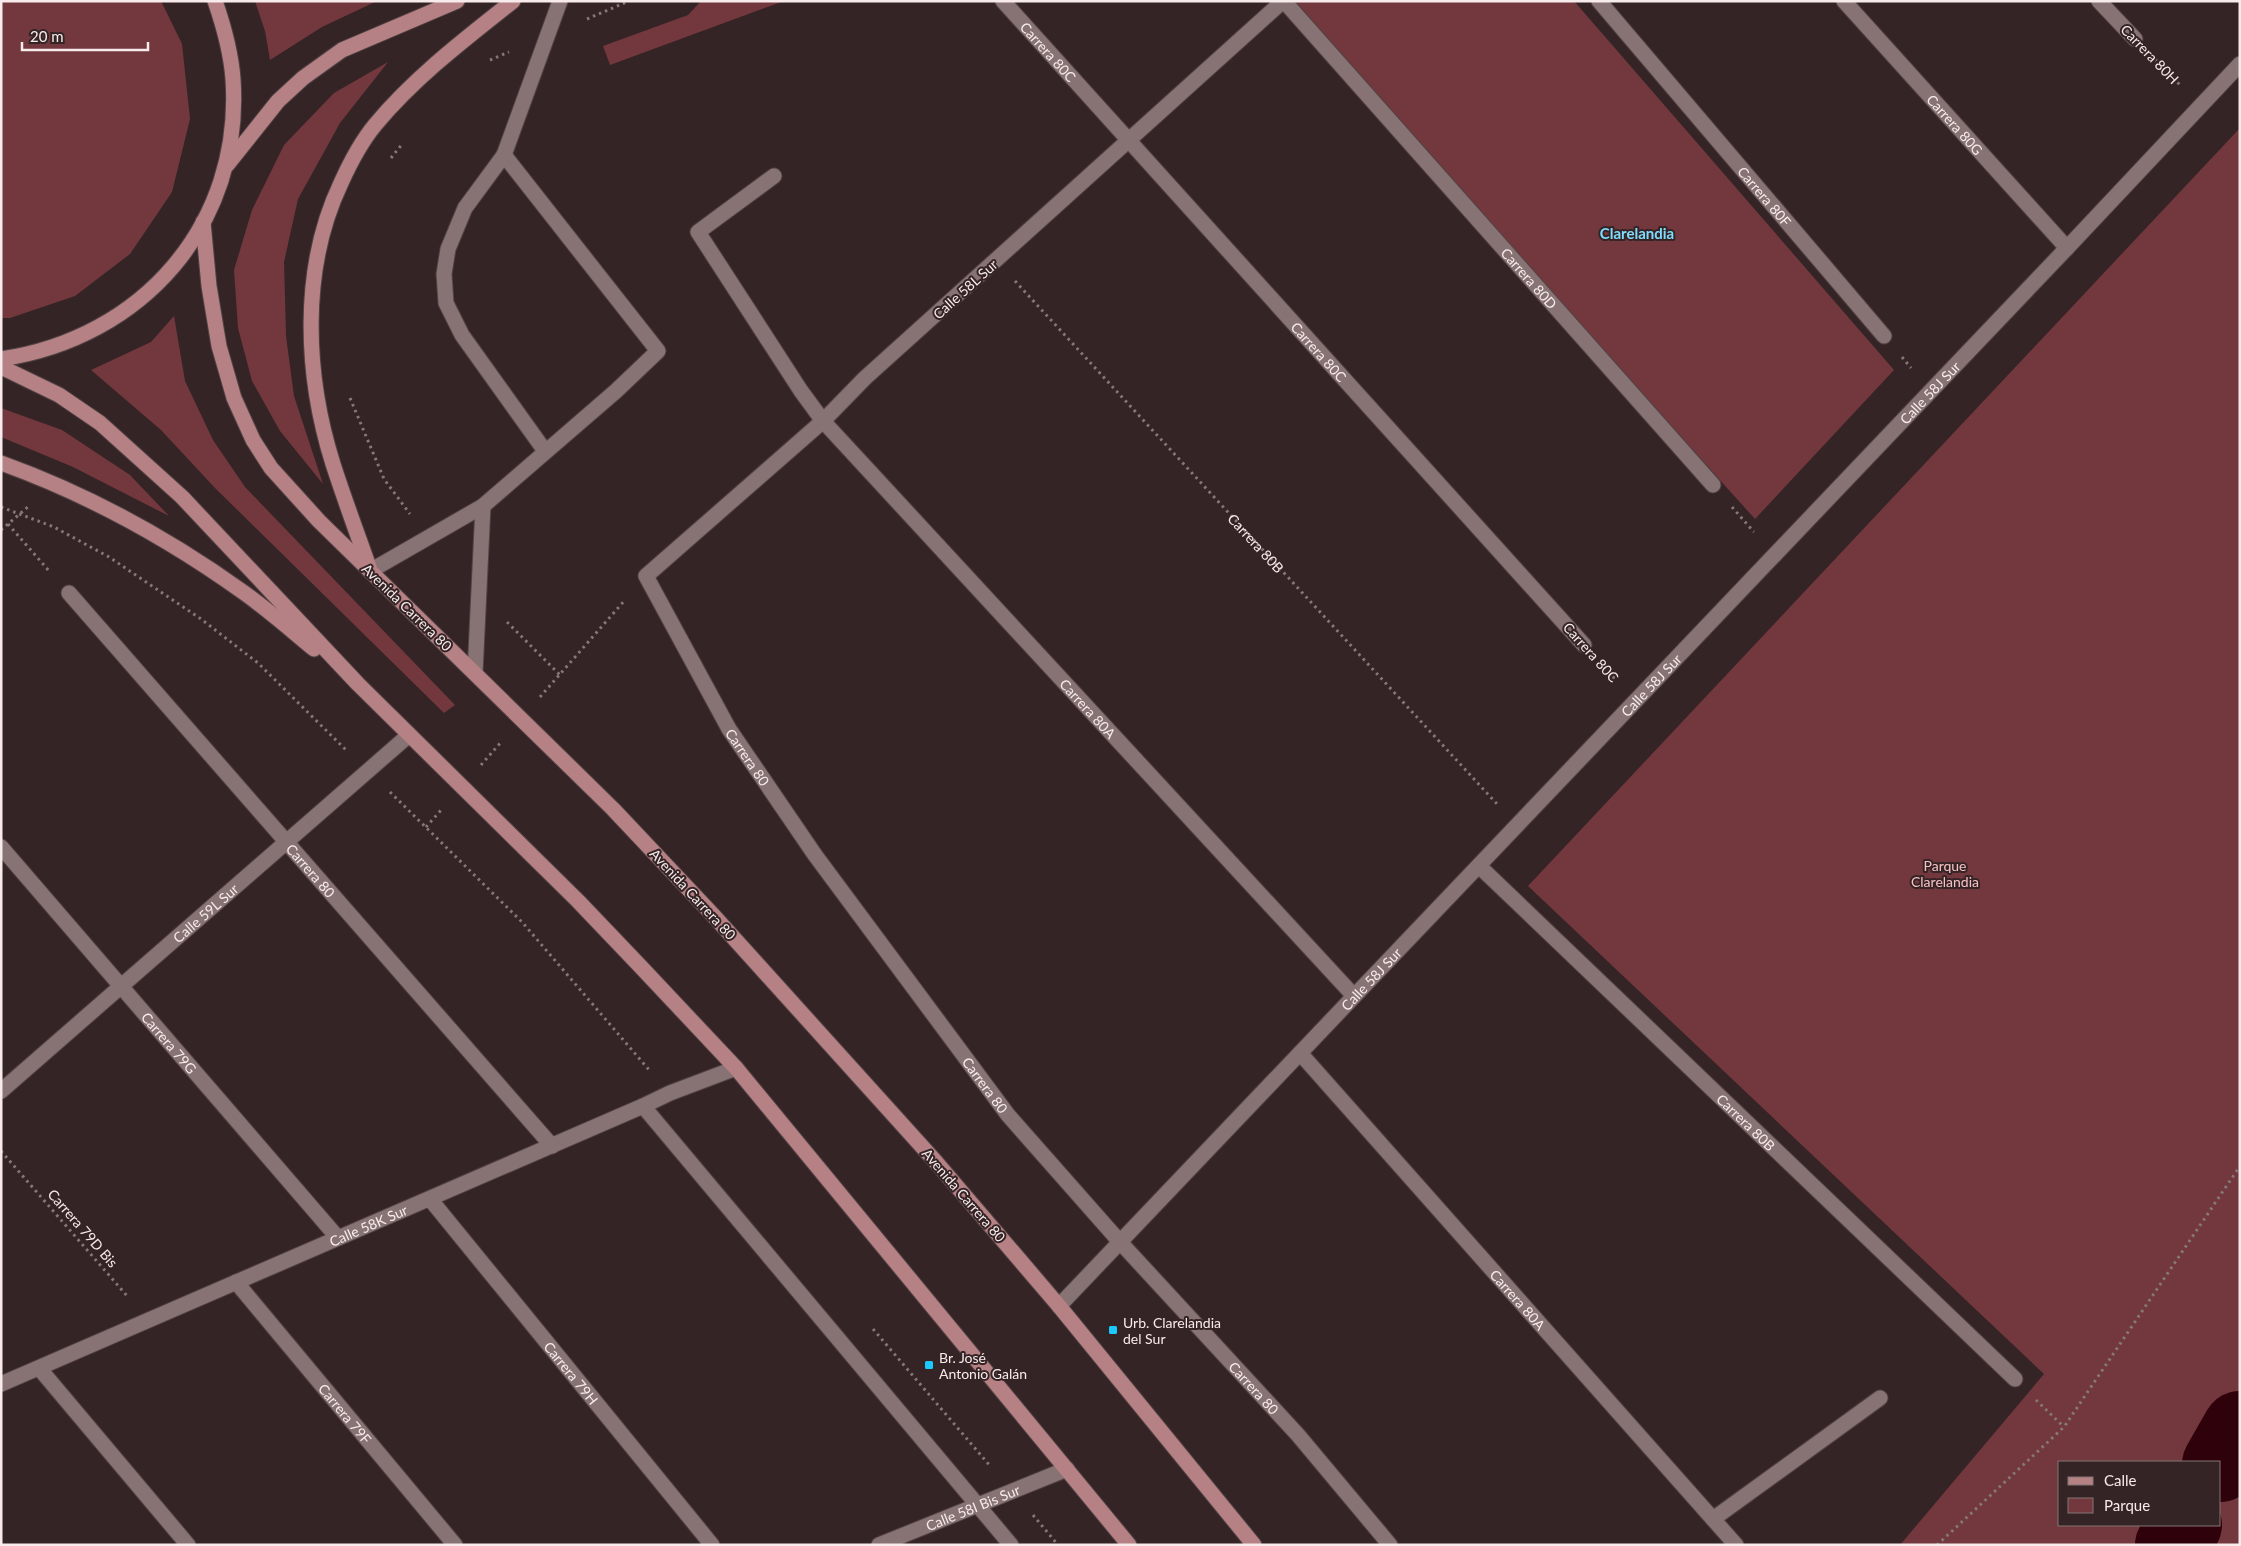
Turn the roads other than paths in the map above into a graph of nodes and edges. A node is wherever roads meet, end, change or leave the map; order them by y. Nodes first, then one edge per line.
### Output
1 (215, 1) edge
2 (457, 1) edge
3 (513, 1) edge
4 (560, 1) edge
5 (1003, 1) edge
6 (1283, 1) edge
7 (1599, 1) edge
8 (1844, 1) edge
9 (2099, 1) edge
10 (2135, 38) road end
11 (2240, 64) edge
12 (1128, 141) junction
13 (504, 155) junction
14 (224, 168) junction
15 (774, 176) dead end
16 (203, 222) junction
17 (2067, 248) junction
18 (1884, 336) road end
19 (1, 359) edge
20 (1, 367) edge
21 (823, 421) junction
22 (545, 451) junction
23 (1, 463) edge
24 (1713, 485) road end
25 (483, 506) junction
26 (370, 571) junction
27 (646, 576) joint
28 (69, 594) road end
29 (1584, 645) road end
30 (475, 673) junction
31 (358, 684) junction
32 (409, 735) junction
33 (286, 843) junction
34 (1, 847) edge
35 (1478, 866) junction
36 (121, 987) junction
37 (1354, 996) junction
38 (1300, 1053) junction
39 (736, 1068) junction
40 (1, 1091) edge
41 (643, 1106) junction
42 (552, 1146) junction
43 (430, 1199) junction
44 (338, 1238) junction
45 (1120, 1242) junction
46 (236, 1282) junction
47 (1059, 1306) junction
48 (39, 1368) junction
49 (2015, 1379) road end
50 (1, 1384) edge
51 (1880, 1398) dead end
52 (1067, 1469) junction
53 (978, 1505) junction
54 (1713, 1519) junction
55 (188, 1545) edge
56 (455, 1545) edge
57 (712, 1545) edge
58 (879, 1545) edge
59 (1011, 1545) edge
60 (1129, 1545) edge
61 (1254, 1545) edge
62 (1390, 1545) edge
63 (1736, 1545) edge

1 - 14 main road
2 - 14 main road
3 - 26 main road
4 - 13 street
5 - 12 street, Carrera 80C
6 - 12 street, Calle 58L Sur
6 - 24 street, Carrera 80D
7 - 18 street, Carrera 80F
8 - 17 street, Carrera 80G
9 - 10 street, Carrera 80H
11 - 17 street, Calle 58J Sur
12 - 21 street, Calle 58L Sur
12 - 29 street, Carrera 80C
13 - 22 street
13 - 22 street
14 - 16 main road
15 - 21 street, Carrera 80A
16 - 19 main road
16 - 26 main road, Avenida Carrera 80
17 - 35 street, Calle 58J Sur
20 - 31 main road
21 - 27 street, Calle 58L Sur
21 - 37 street, Carrera 80A
22 - 25 street
23 - 31 main road
25 - 26 street
25 - 30 street
26 - 30 main road, Avenida Carrera 80
27 - 45 street, Carrera 80
28 - 33 street, Carrera 80
30 - 47 main road, Avenida Carrera 80
31 - 32 main road
32 - 33 street, Calle 59L Sur
32 - 39 main road
33 - 36 street, Calle 59L Sur
33 - 42 street, Carrera 80
34 - 36 street, Carrera 79G
35 - 37 street, Calle 58J Sur
35 - 49 street, Carrera 80B
36 - 40 street, Calle 59L Sur
36 - 44 street, Carrera 79G
37 - 38 street, Calle 58J Sur
38 - 45 street, Calle 58J Sur
38 - 54 street, Carrera 80A
39 - 41 street, Calle 58K Sur
39 - 52 main road
41 - 42 street, Calle 58K Sur
41 - 53 street
42 - 43 street, Calle 58K Sur
43 - 44 street, Calle 58K Sur
43 - 57 street, Carrera 79H
44 - 46 street, Calle 58K Sur
45 - 47 street, Calle 58J Sur
45 - 62 street, Carrera 80
46 - 48 street, Calle 58K Sur
46 - 56 street, Carrera 79F
47 - 61 main road, Avenida Carrera 80
48 - 50 street, Calle 58K Sur
48 - 55 street
51 - 54 street
52 - 53 street, Calle 58I Bis Sur
52 - 60 main road
53 - 58 street, Calle 58I Bis Sur
53 - 59 street
54 - 63 street, Carrera 80A

